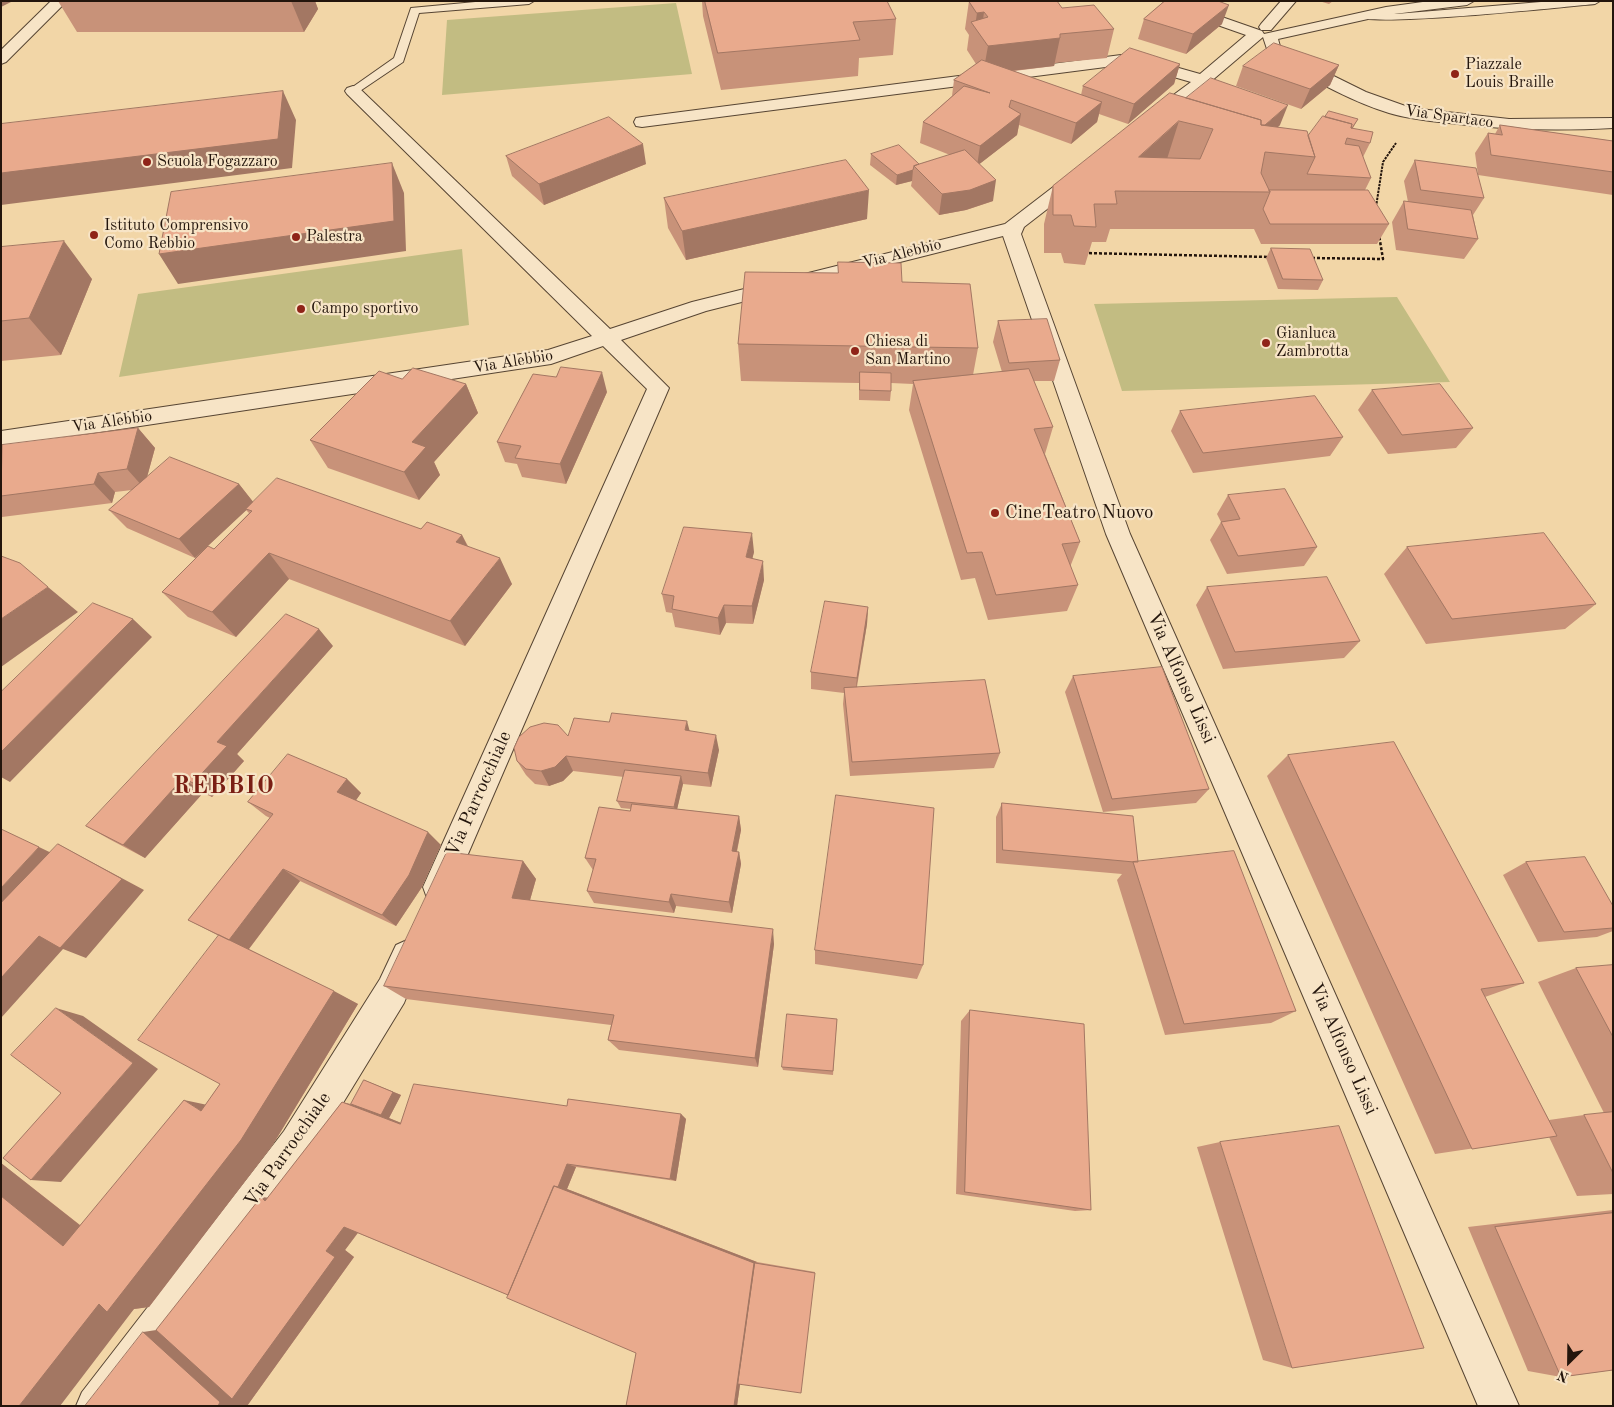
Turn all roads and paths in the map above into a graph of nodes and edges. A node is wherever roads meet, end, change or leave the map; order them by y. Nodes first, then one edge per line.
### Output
1 (60, 1) edge
2 (529, 1) edge
3 (1179, 1) edge
4 (1290, 1) edge
5 (1466, 1) edge
6 (1595, 1) edge
7 (1360, 16) junction
8 (1264, 32) junction
9 (1, 59) edge
10 (1202, 80) junction
11 (352, 91) joint
12 (1417, 114) junction
13 (642, 122) dead end
14 (1613, 123) edge
15 (1134, 133) edge
16 (1095, 163) edge
17 (1376, 214) edge
18 (1012, 228) junction
19 (1379, 232) edge
20 (1084, 254) edge
21 (1274, 257) edge
22 (1304, 258) edge
23 (606, 339) junction
24 (1, 439) edge
25 (96, 1406) edge
26 (1498, 1406) edge

1 - 9 street
2 - 11 lane
3 - 8 street
4 - 8 street
5 - 7 street
6 - 7 lane
7 - 8 street
8 - 10 street
8 - 12 street, Via Spartaco
10 - 13 street
10 - 15 street
11 - 23 street
12 - 14 street, Via Spartaco
12 - 17 path
16 - 18 street
18 - 23 street, Via Alebbio
18 - 26 street, Via Alfonso Lissi
19 - 22 path
20 - 21 path
23 - 24 street, Via Alebbio
23 - 25 street, Via Parrocchiale

